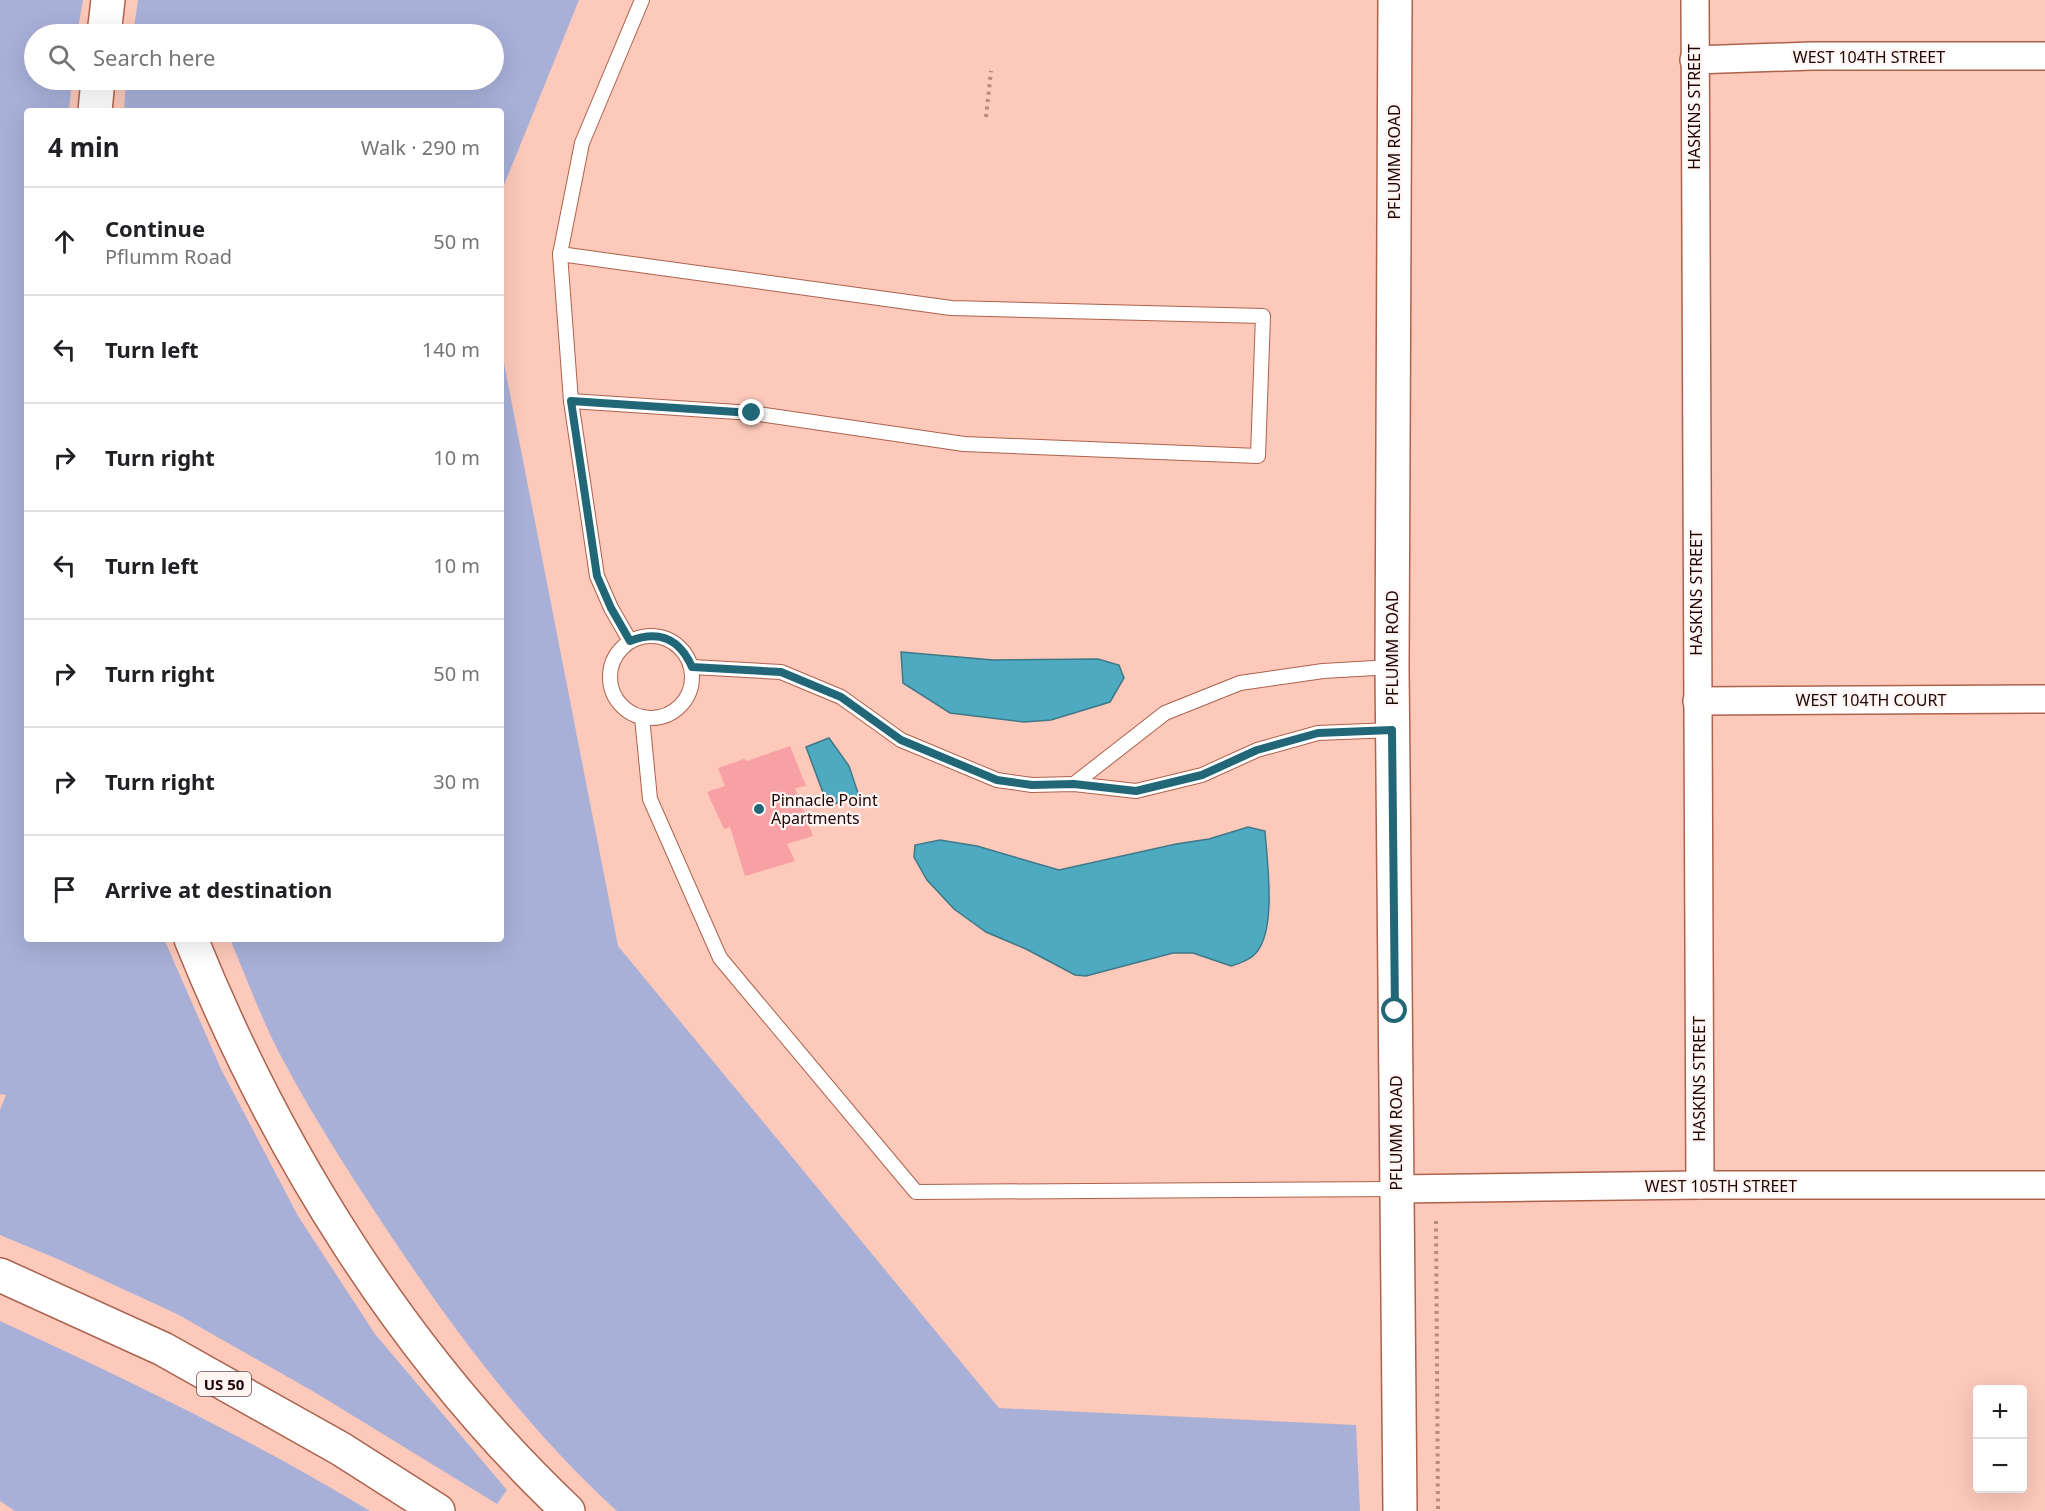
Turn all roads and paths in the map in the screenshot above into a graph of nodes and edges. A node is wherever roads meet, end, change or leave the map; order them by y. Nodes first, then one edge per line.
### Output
1 (108, 0) edge
2 (642, 0) edge
3 (1395, 0) edge
4 (1695, 0) edge
5 (105, 24) edge
6 (2045, 56) edge
7 (1694, 60) junction
8 (991, 71) dead end
9 (97, 90) edge
10 (95, 108) edge
11 (986, 117) dead end
12 (560, 254) junction
13 (571, 401) junction
14 (630, 641) junction
15 (692, 667) junction
16 (1392, 667) junction
17 (2045, 699) edge
18 (1697, 701) junction
19 (642, 717) junction
20 (1392, 730) junction
21 (1074, 784) junction
22 (192, 942) edge
23 (1700, 1185) junction
24 (2045, 1185) edge
25 (1436, 1188) junction
26 (1397, 1189) junction
27 (0, 1275) edge
28 (438, 1511) edge
29 (568, 1511) edge
30 (1400, 1511) edge
31 (1438, 1511) edge

1 - 5 main road
2 - 12 lane
3 - 16 main road, PFLUMM ROAD
4 - 7 street, HASKINS STREET
6 - 7 street, WEST 104TH STREET
7 - 18 street, HASKINS STREET
8 - 11 path
9 - 10 main road
12 - 13 lane
12 - 13 lane
13 - 14 lane
14 - 15 lane
14 - 19 lane
15 - 19 lane
15 - 21 lane
16 - 20 main road, PFLUMM ROAD
16 - 21 lane
17 - 18 street, WEST 104TH COURT
18 - 23 street, HASKINS STREET
19 - 26 lane
20 - 21 lane
20 - 26 main road, PFLUMM ROAD
22 - 29 main road
23 - 24 street, WEST 105TH STREET
23 - 25 street, WEST 105TH STREET
25 - 26 street, WEST 105TH STREET
25 - 31 path
26 - 30 main road, PFLUMM ROAD
27 - 28 main road, US 50

